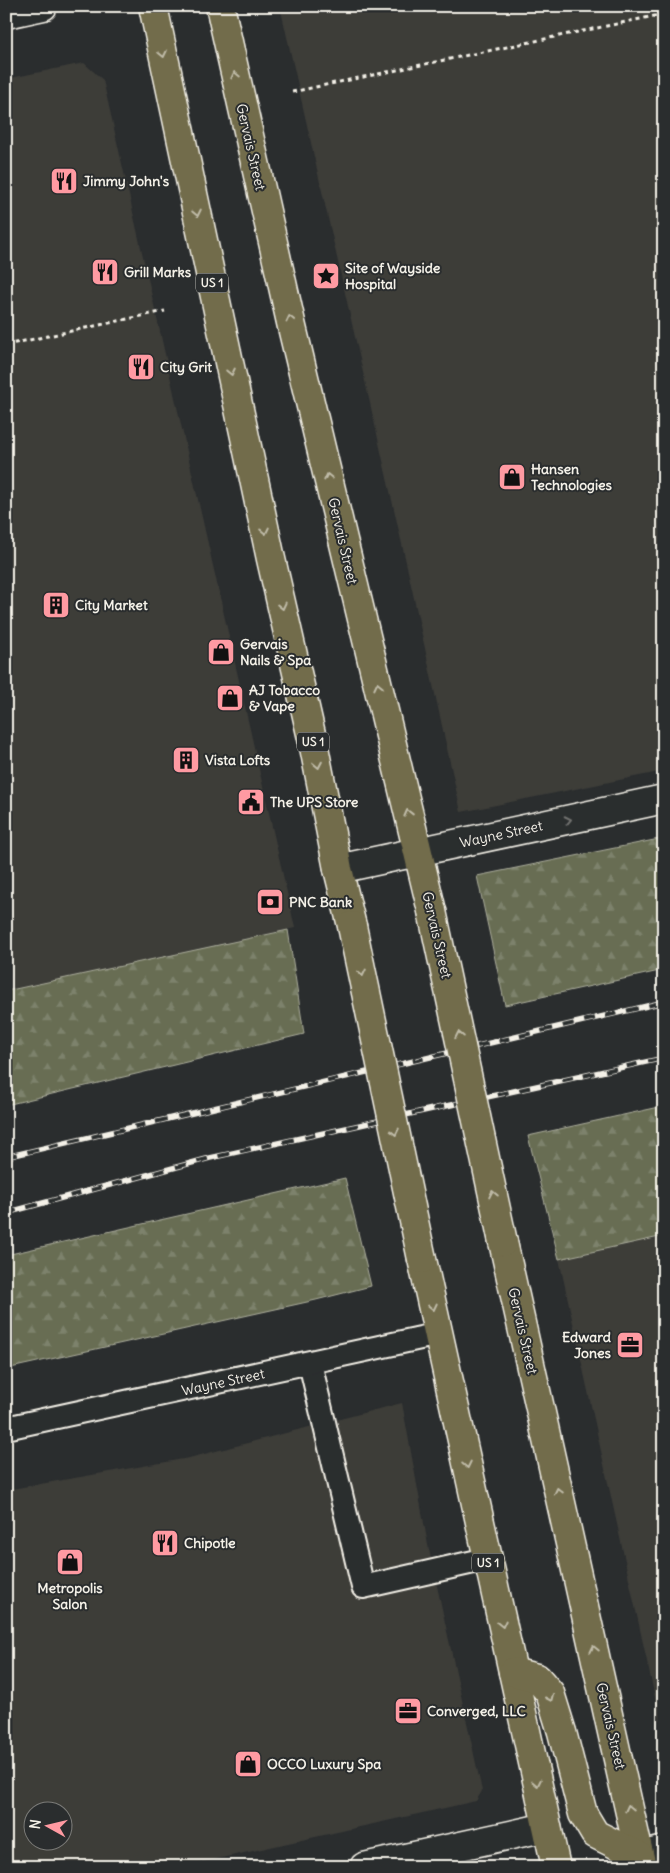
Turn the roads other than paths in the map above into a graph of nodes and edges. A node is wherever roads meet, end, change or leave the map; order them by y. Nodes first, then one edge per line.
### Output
1 (43, 6) edge
2 (153, 6) edge
3 (220, 6) edge
4 (6, 14) edge
5 (664, 799) edge
6 (418, 852) junction
7 (338, 869) junction
8 (439, 1334) junction
9 (310, 1363) junction
10 (6, 1428) edge
11 (488, 1559) junction
12 (513, 1672) junction
13 (547, 1827) junction
14 (648, 1857) edge
15 (364, 1867) edge
16 (556, 1867) edge

1 - 4 street
2 -> 7 main road, US 1
6 -> 3 main road, Gervais Street
6 -> 5 street, Wayne Street
6 - 7 street, Wayne Street
14 -> 6 main road, Gervais Street, bridge
7 -> 8 main road, US 1, bridge
8 - 9 lane, Wayne Street
8 -> 11 main road, US 1
9 - 10 lane, Wayne Street
9 - 11 lane
11 -> 12 main road, US 1
12 -> 13 main road, US 1
12 -> 14 main road
13 - 15 street
13 - 16 main road, US 1

